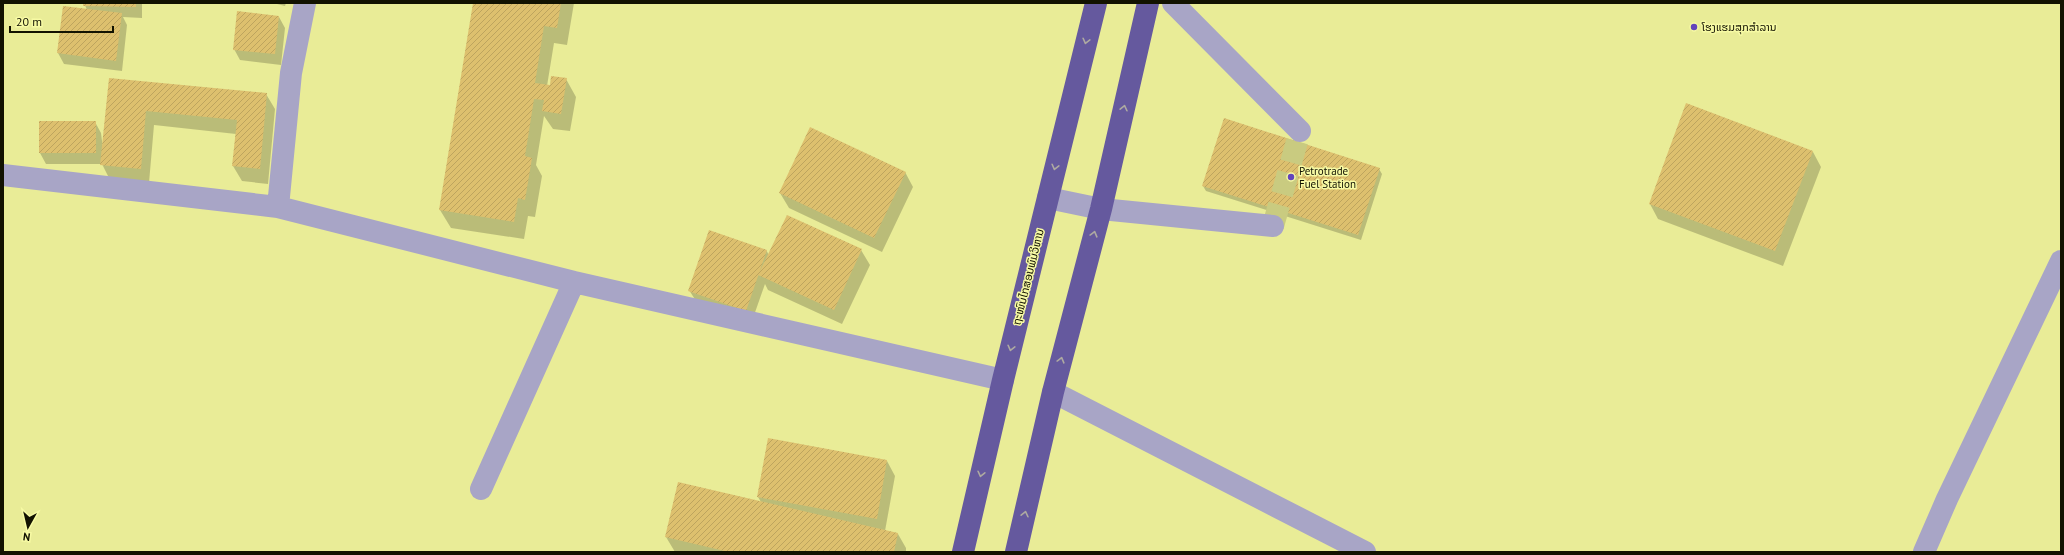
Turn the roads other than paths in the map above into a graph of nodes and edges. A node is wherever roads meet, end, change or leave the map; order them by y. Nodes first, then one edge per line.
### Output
1 (305, 3) edge
2 (1096, 3) edge
3 (1148, 3) edge
4 (1173, 3) edge
5 (1300, 131) dead end
6 (3, 175) edge
7 (1048, 198) junction
8 (278, 207) junction
9 (1101, 209) junction
10 (1273, 226) dead end
11 (2061, 261) edge
12 (574, 282) junction
13 (1003, 380) junction
14 (1053, 392) junction
15 (481, 489) dead end
16 (964, 552) edge
17 (1016, 552) edge
18 (1365, 552) edge
19 (1924, 552) edge

1 - 8 street
2 -> 7 highway, ຖະໜົນໄກສອນພົມວິຫານ
9 -> 3 highway
4 - 5 street
6 - 8 street
7 - 9 street
7 -> 13 highway, ຖະໜົນໄກສອນພົມວິຫານ
8 - 12 street
9 - 10 street
14 -> 9 highway
11 - 19 street
12 - 13 street
12 - 15 street
13 -> 16 highway, ຖະໜົນໄກສອນພົມວິຫານ
17 -> 14 highway
14 - 18 street

